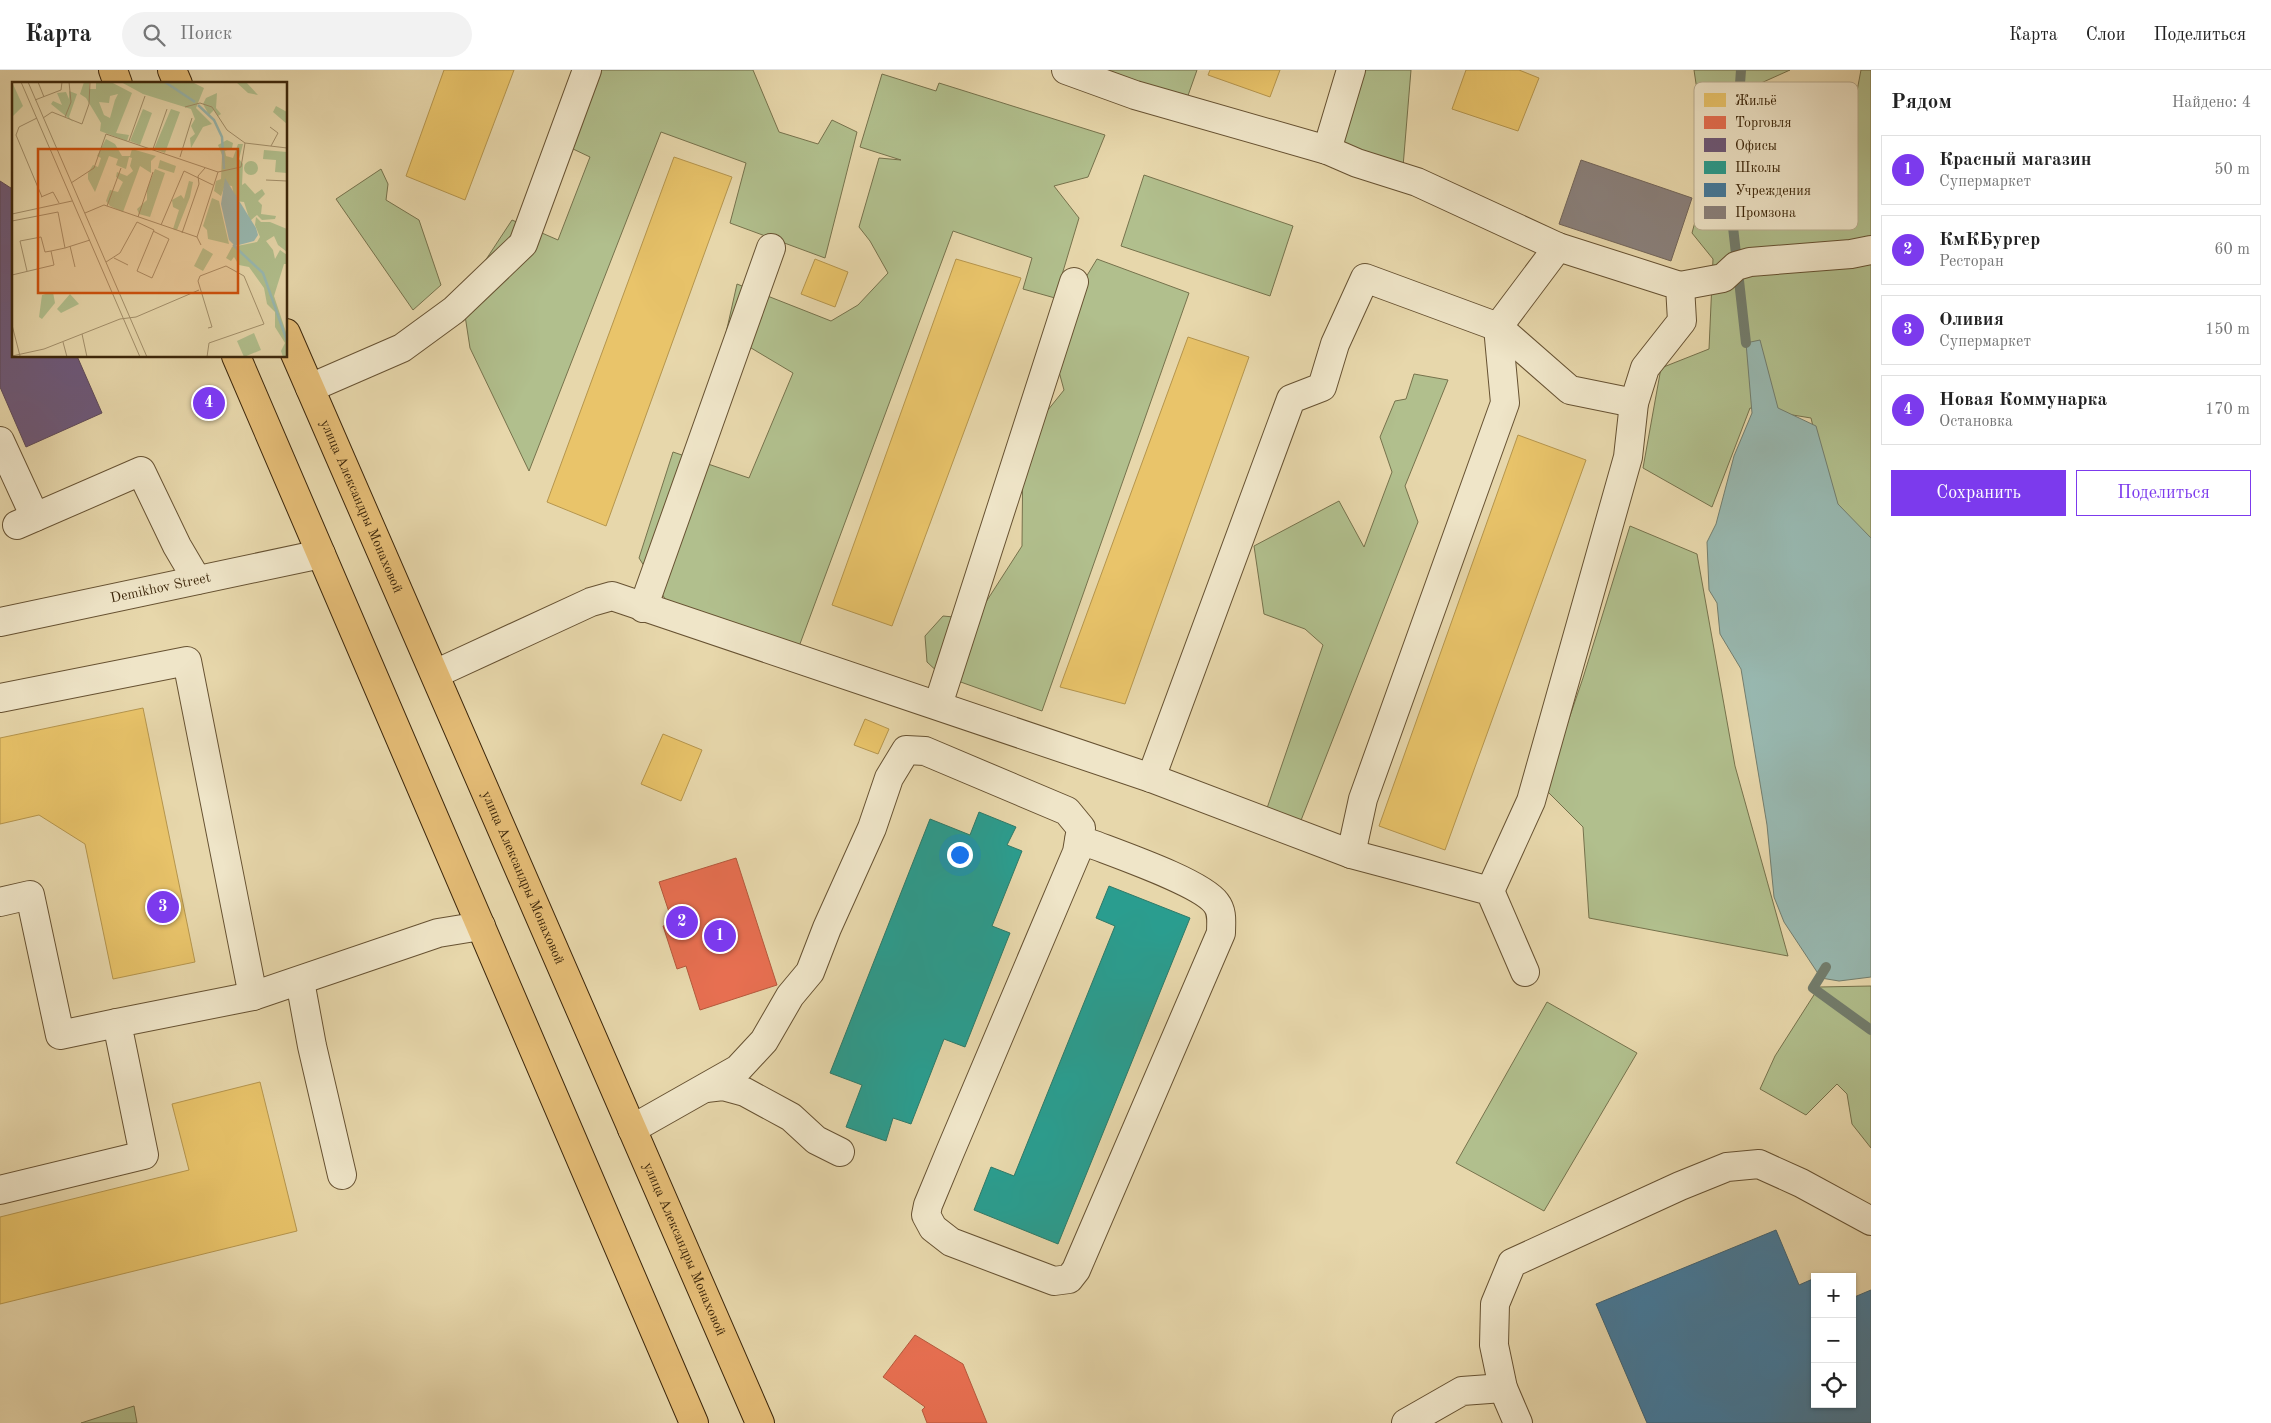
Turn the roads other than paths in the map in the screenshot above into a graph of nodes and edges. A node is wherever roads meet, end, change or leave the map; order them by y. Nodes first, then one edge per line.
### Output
1 (112, 70) edge
2 (172, 70) edge
3 (587, 70) edge
4 (1351, 70) edge
5 (1072, 71) edge
6 (117, 82) edge
7 (177, 82) edge
8 (1327, 150) junction
9 (1558, 247) junction
10 (770, 248) dead end
11 (1871, 250) edge
12 (1074, 282) dead end
13 (1680, 286) junction
14 (1498, 327) junction
15 (288, 338) edge
16 (237, 358) edge
17 (310, 388) junction
18 (1634, 403) junction
19 (0, 441) edge
20 (321, 554) junction
21 (197, 580) junction
22 (644, 608) junction
23 (0, 622) edge
24 (434, 674) junction
25 (0, 698) edge
26 (938, 705) junction
27 (1151, 778) junction
28 (1079, 839) junction
29 (1351, 854) junction
30 (1490, 891) junction
31 (0, 902) edge
32 (481, 926) junction
33 (1525, 972) dead end
34 (300, 982) junction
35 (253, 996) junction
36 (117, 1023) junction
37 (706, 1088) junction
38 (632, 1129) junction
39 (840, 1152) dead end
40 (342, 1175) dead end
41 (0, 1190) edge
42 (1871, 1221) edge
43 (1503, 1388) junction
44 (694, 1423) edge
45 (760, 1423) edge
46 (1406, 1423) edge
47 (1518, 1423) edge

1 - 6 main road
2 - 7 main road
3 - 17 street
4 - 8 street
5 - 8 street
8 - 9 street
9 - 13 street
9 - 14 street
10 - 22 street
11 - 13 street
12 - 26 street
13 - 18 street
14 - 18 street
14 - 27 street
14 - 29 street
15 - 17 main road, улица Александры Монаховой
16 - 20 main road
17 - 24 main road, улица Александры Монаховой
18 - 30 street
19 - 21 street
20 - 21 street, Demikhov Street
20 - 32 main road
21 - 23 street, Demikhov Street
22 - 24 street
22 - 26 street
24 - 38 main road, улица Александры Монаховой
25 - 35 street
26 - 27 street
27 - 29 street
28 - 28 street
28 - 37 street
29 - 30 street
30 - 33 street
31 - 36 street
32 - 34 street
32 - 44 main road
34 - 35 street
34 - 40 street
35 - 36 street
36 - 41 street
37 - 38 street
37 - 39 street
38 - 45 main road, улица Александры Монаховой
42 - 43 street
43 - 46 street
43 - 47 street

